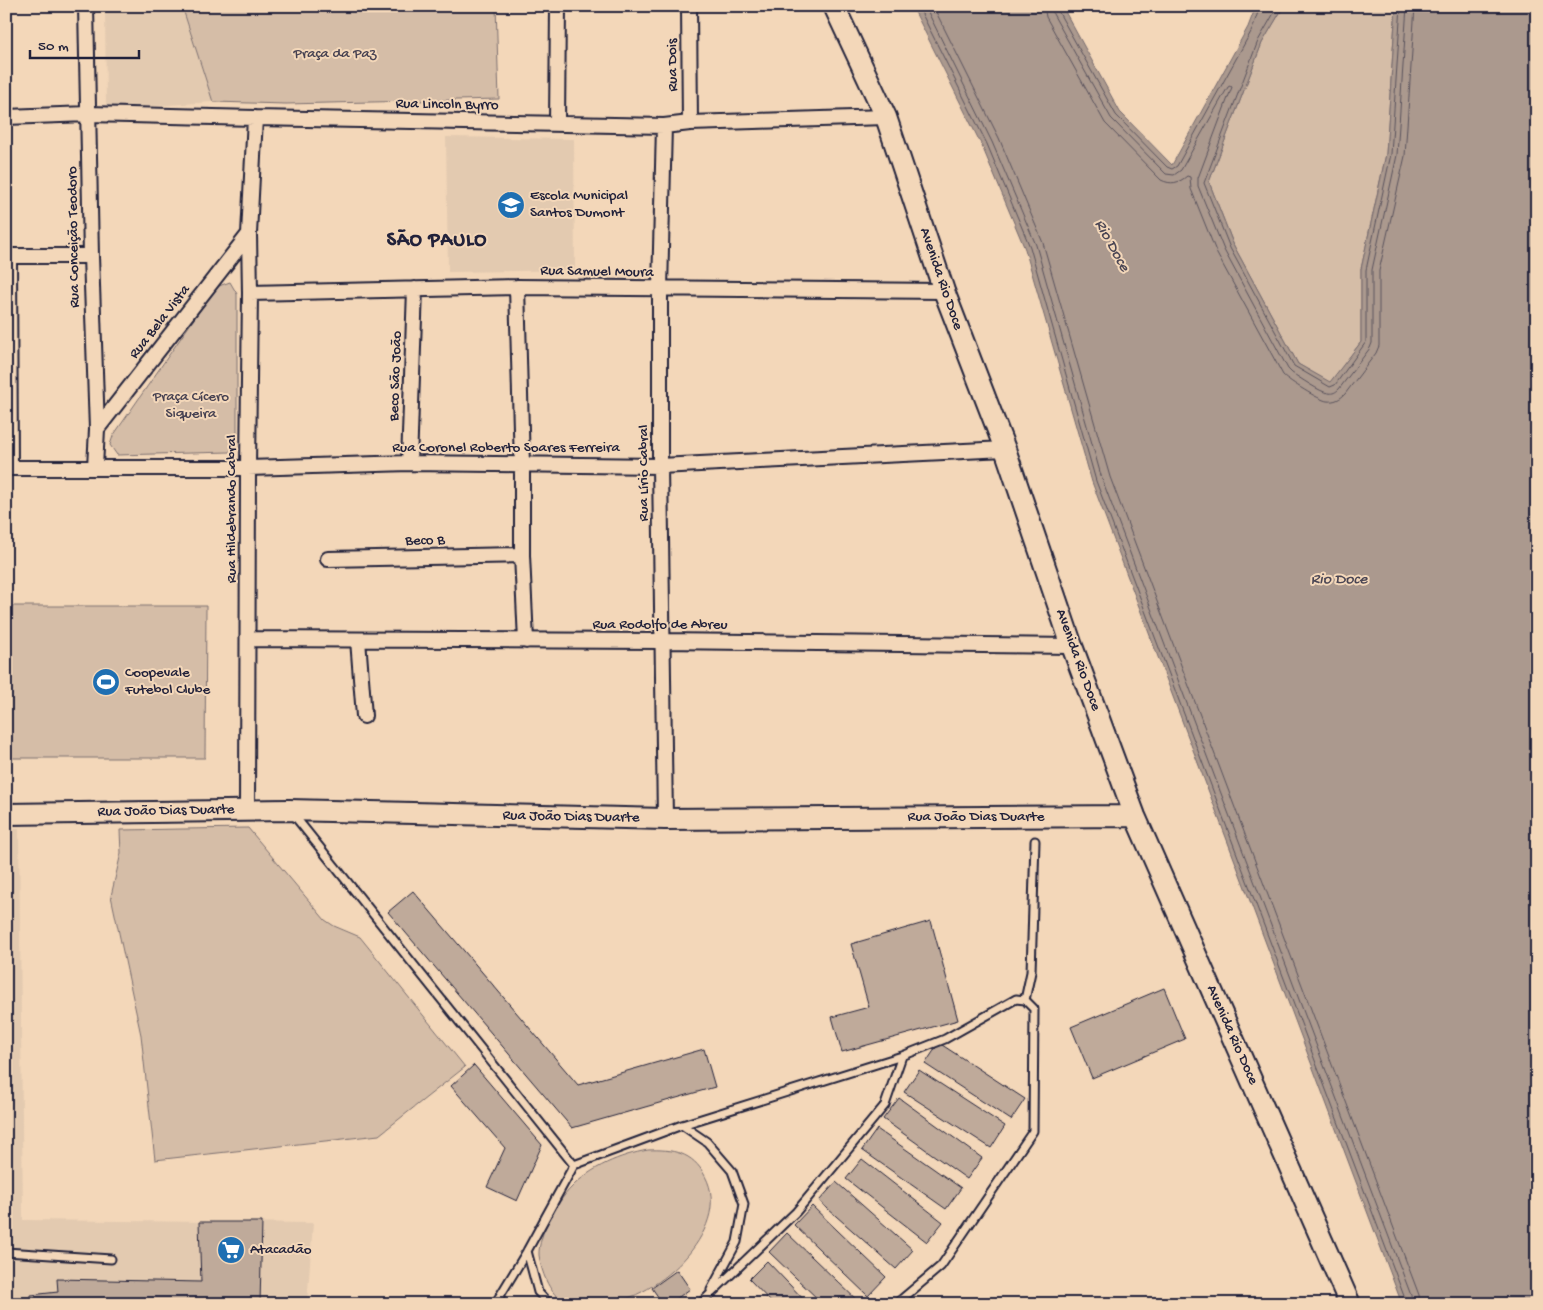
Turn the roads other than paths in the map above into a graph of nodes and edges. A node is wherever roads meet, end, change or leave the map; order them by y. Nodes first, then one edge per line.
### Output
1 (86, 6) edge
2 (558, 6) edge
3 (688, 6) edge
4 (834, 6) edge
5 (88, 114) junction
6 (6, 117) edge
7 (886, 117) junction
8 (255, 118) junction
9 (690, 123) junction
10 (557, 124) junction
11 (664, 126) junction
12 (249, 234) junction
13 (8, 256) edge
14 (90, 256) junction
15 (517, 287) junction
16 (415, 289) junction
17 (660, 289) junction
18 (944, 291) junction
19 (250, 293) junction
20 (97, 429) junction
21 (1005, 449) junction
22 (409, 463) junction
23 (522, 465) junction
24 (660, 466) junction
25 (8, 468) edge
26 (95, 468) junction
27 (248, 468) junction
28 (522, 555) junction
29 (328, 559) dead end
30 (248, 639) junction
31 (358, 640) junction
32 (526, 641) junction
33 (662, 641) junction
34 (1072, 646) junction
35 (364, 716) dead end
36 (247, 810) junction
37 (289, 810) junction
38 (6, 814) edge
39 (1136, 816) junction
40 (665, 819) junction
41 (1035, 841) dead end
42 (1025, 1000) junction
43 (902, 1056) junction
44 (682, 1126) junction
45 (574, 1165) junction
46 (527, 1251) junction
47 (6, 1252) edge
48 (111, 1259) dead end
49 (707, 1297) junction
50 (495, 1304) edge
51 (549, 1304) edge
52 (700, 1304) edge
53 (896, 1304) edge
54 (1350, 1304) edge

1 - 5 street, Rua Conceição Teodoro
2 - 10 street
3 - 9 street, Rua Dois
4 - 7 street, Avenida Rio Doce
5 - 6 street, Rua Lincoln Byrro
5 - 8 street, Rua Lincoln Byrro
5 - 14 street, Rua Conceição Teodoro
7 - 9 street, Rua Lincoln Byrro
7 - 18 street, Avenida Rio Doce
8 - 10 street, Rua Lincoln Byrro
8 - 12 street, Rua Hildebrando Cabral
9 - 11 street, Rua Lincoln Byrro
10 - 11 street, Rua Lincoln Byrro
11 - 17 street, Rua Lírio Cabral
12 - 19 street, Rua Hildebrando Cabral
12 - 20 street, Rua Bela Vista
13 - 14 street
13 - 25 street
14 - 20 street, Rua Conceição Teodoro
15 - 16 street, Rua Samuel Moura
15 - 17 street, Rua Samuel Moura
15 - 23 street
16 - 19 street, Rua Samuel Moura
16 - 22 street, Beco São João
17 - 18 street, Rua Samuel Moura
17 - 24 street, Rua Lírio Cabral
18 - 21 street, Avenida Rio Doce
19 - 27 street, Rua Hildebrando Cabral
20 - 26 street, Rua Conceição Teodoro
21 - 24 street, Rua Coronel Roberto Soares Ferreira
21 - 34 street, Avenida Rio Doce
22 - 23 street, Rua Coronel Roberto Soares Ferreira
22 - 27 street, Rua Coronel Roberto Soares Ferreira
23 - 24 street, Rua Coronel Roberto Soares Ferreira
23 - 28 street
24 - 33 street, Rua Lírio Cabral
25 - 26 street, Rua Coronel Roberto Soares Ferreira
26 - 27 street, Rua Coronel Roberto Soares Ferreira
27 - 30 street, Rua Hildebrando Cabral
28 - 29 street, Beco B
28 - 32 street
30 - 31 street, Rua Rodolfo de Abreu
30 - 36 street, Rua Hildebrando Cabral
31 - 32 street, Rua Rodolfo de Abreu
31 - 35 street
32 - 33 street, Rua Rodolfo de Abreu
33 - 34 street, Rua Rodolfo de Abreu
33 - 40 street, Rua Lírio Cabral
34 - 39 street, Avenida Rio Doce
36 - 37 street, Rua João Dias Duarte
36 - 38 street, Rua João Dias Duarte
37 - 40 street, Rua João Dias Duarte
37 - 45 lane
39 - 40 street, Rua João Dias Duarte
39 - 54 street, Avenida Rio Doce
41 - 42 lane
42 - 43 lane
42 - 53 lane
43 - 44 lane
43 - 49 lane
44 - 45 lane
44 - 49 lane
45 - 46 lane
46 - 50 lane
46 - 51 lane
47 - 48 lane
49 - 52 lane

